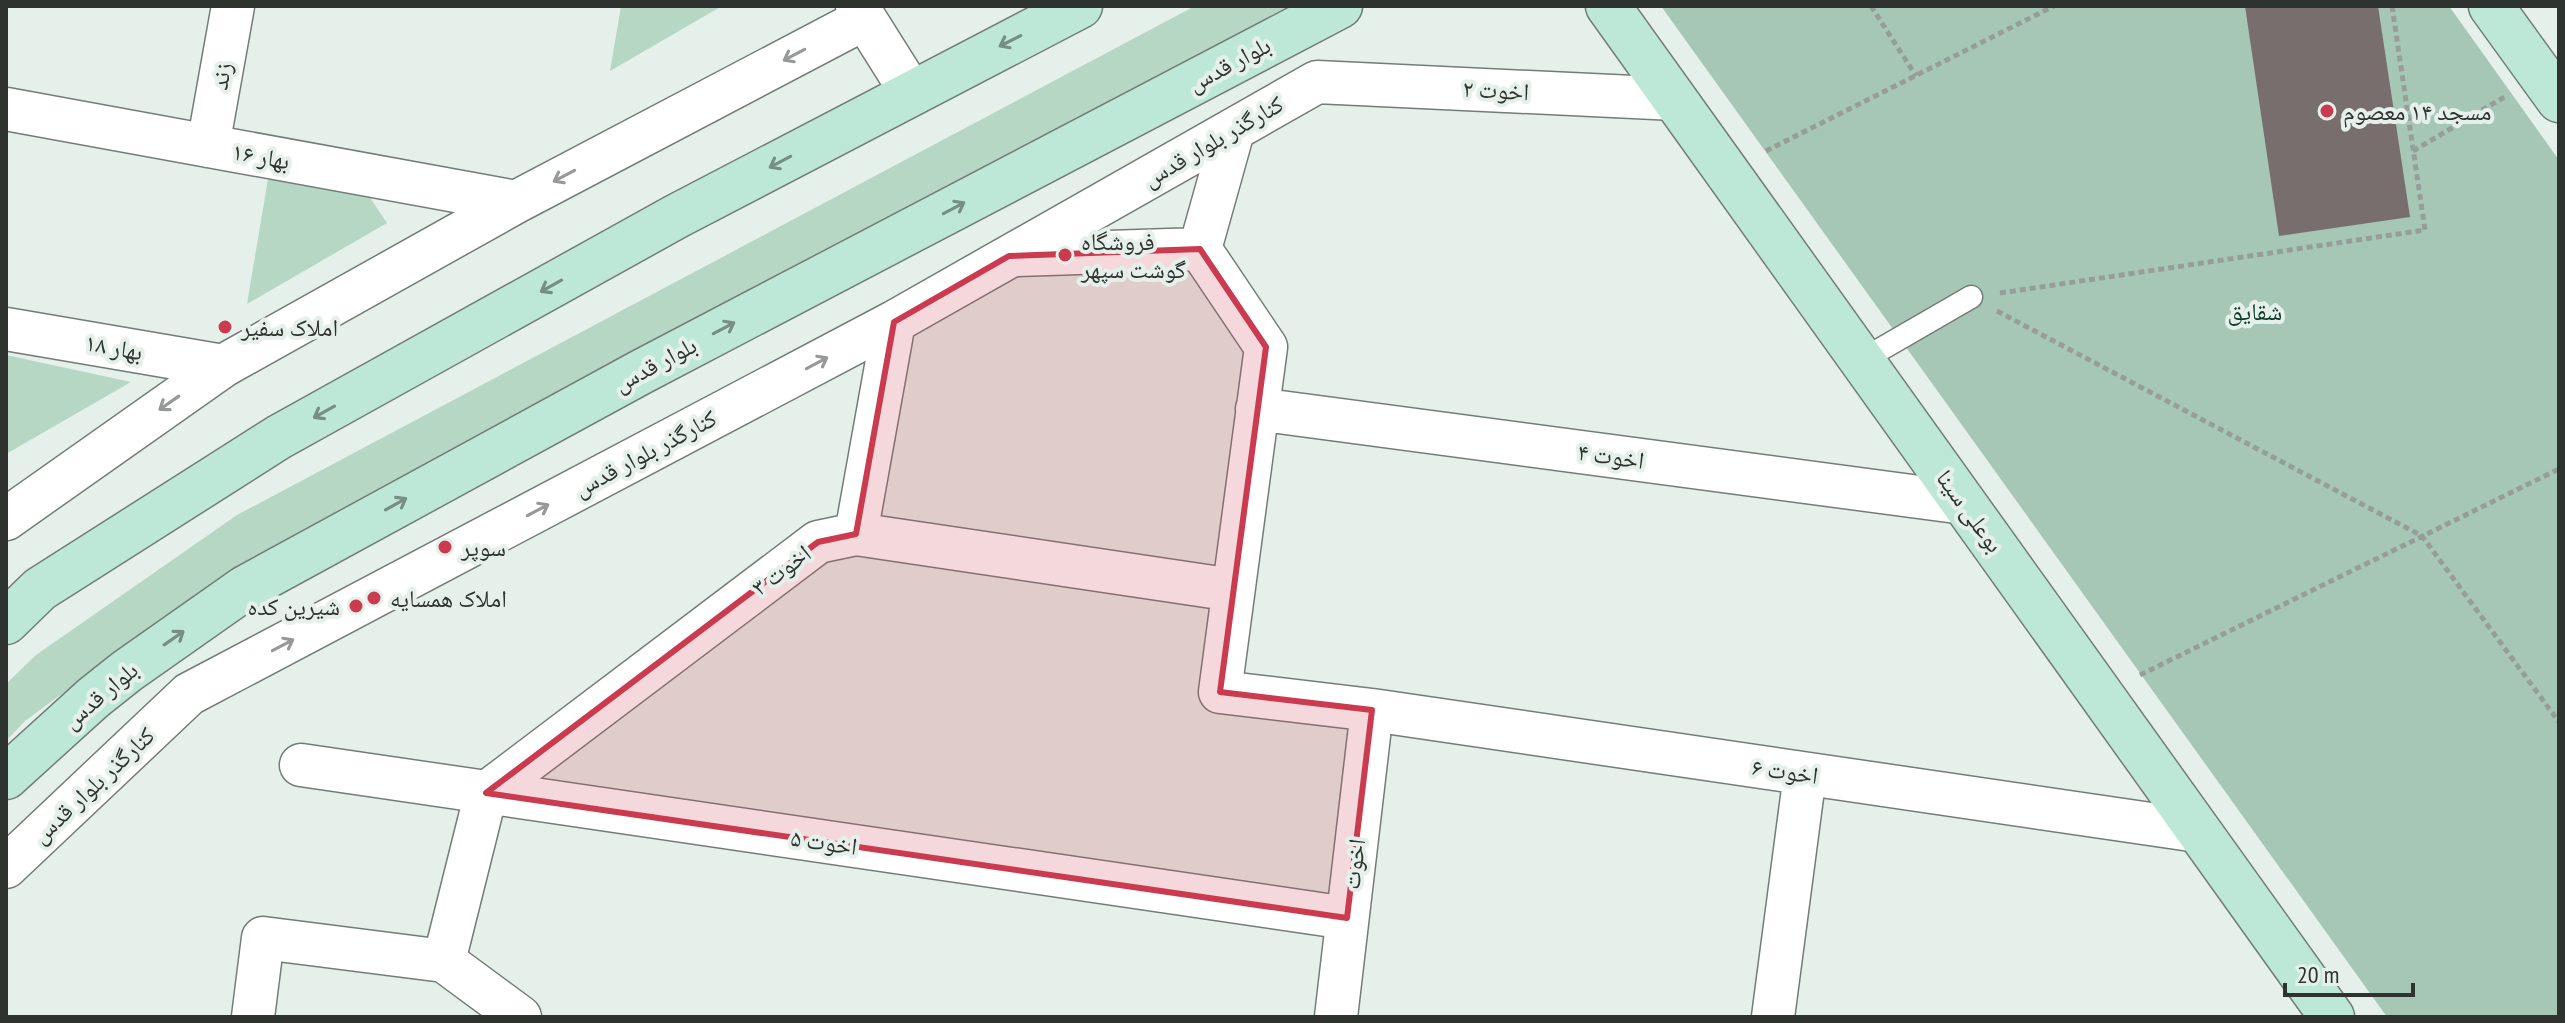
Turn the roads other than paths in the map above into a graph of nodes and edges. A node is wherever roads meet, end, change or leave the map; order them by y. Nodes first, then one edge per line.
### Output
1 (233, 6) edge
2 (1080, 6) edge
3 (1340, 6) edge
4 (1608, 6) edge
5 (2491, 6) edge
6 (860, 13) edge
7 (1317, 82) joint
8 (2553, 85) edge
9 (911, 92) junction
10 (1675, 99) junction
11 (6, 109) edge
12 (1233, 131) junction
13 (208, 146) junction
14 (516, 202) junction
15 (1200, 249) junction
16 (1009, 256) junction
17 (1971, 297) road end
18 (894, 322) junction
19 (6, 329) edge
20 (1862, 360) junction
21 (223, 366) junction
22 (1257, 409) junction
23 (1964, 503) junction
24 (6, 519) edge
25 (856, 534) junction
26 (1233, 590) junction
27 (6, 622) edge
28 (1372, 710) junction
29 (301, 765) dead end
30 (1805, 774) junction
31 (6, 777) edge
32 (486, 793) junction
33 (2198, 831) junction
34 (6, 867) edge
35 (1347, 918) junction
36 (444, 961) junction
37 (253, 1017) edge
38 (520, 1017) edge
39 (1336, 1017) edge
40 (1773, 1017) edge
41 (2332, 1017) edge

1 - 13 street, زند
2 -> 9 main road
31 -> 3 main road, بلوار قدس
4 - 10 main road, بوعلی سینا
5 - 8 main road
6 - 9 street
6 -> 14 street
7 - 10 street, اخوت ۲
7 - 12 street, کنارگذر بلوار قدس
9 -> 27 main road
10 - 20 main road, بوعلی سینا
11 - 13 street, بهار ۱۶
12 - 15 street
12 - 16 street, کنارگذر بلوار قدس
13 - 14 street, بهار ۱۶
14 - 21 street
15 - 16 street
15 - 22 street
16 - 18 street, کنارگذر بلوار قدس
17 - 20 lane
18 - 25 street
34 -> 18 street, کنارگذر بلوار قدس
19 - 21 street, بهار ۱۸
20 - 23 main road, بوعلی سینا
21 -> 24 street
22 - 23 street, اخوت ۴
22 - 26 street
23 - 33 main road, بوعلی سینا
25 - 26 street, اخوت ۳
25 - 32 street, اخوت ۳
26 - 28 street, اخوت ۶
28 - 30 street, اخوت ۶
28 - 35 street, اخوت
29 - 32 street, اخوت ۵
30 - 33 street, اخوت ۶
30 - 40 street
32 - 35 street, اخوت ۵
32 - 36 street
33 - 41 main road, بوعلی سینا
35 - 39 street, اخوت
36 - 37 street
36 - 38 street

